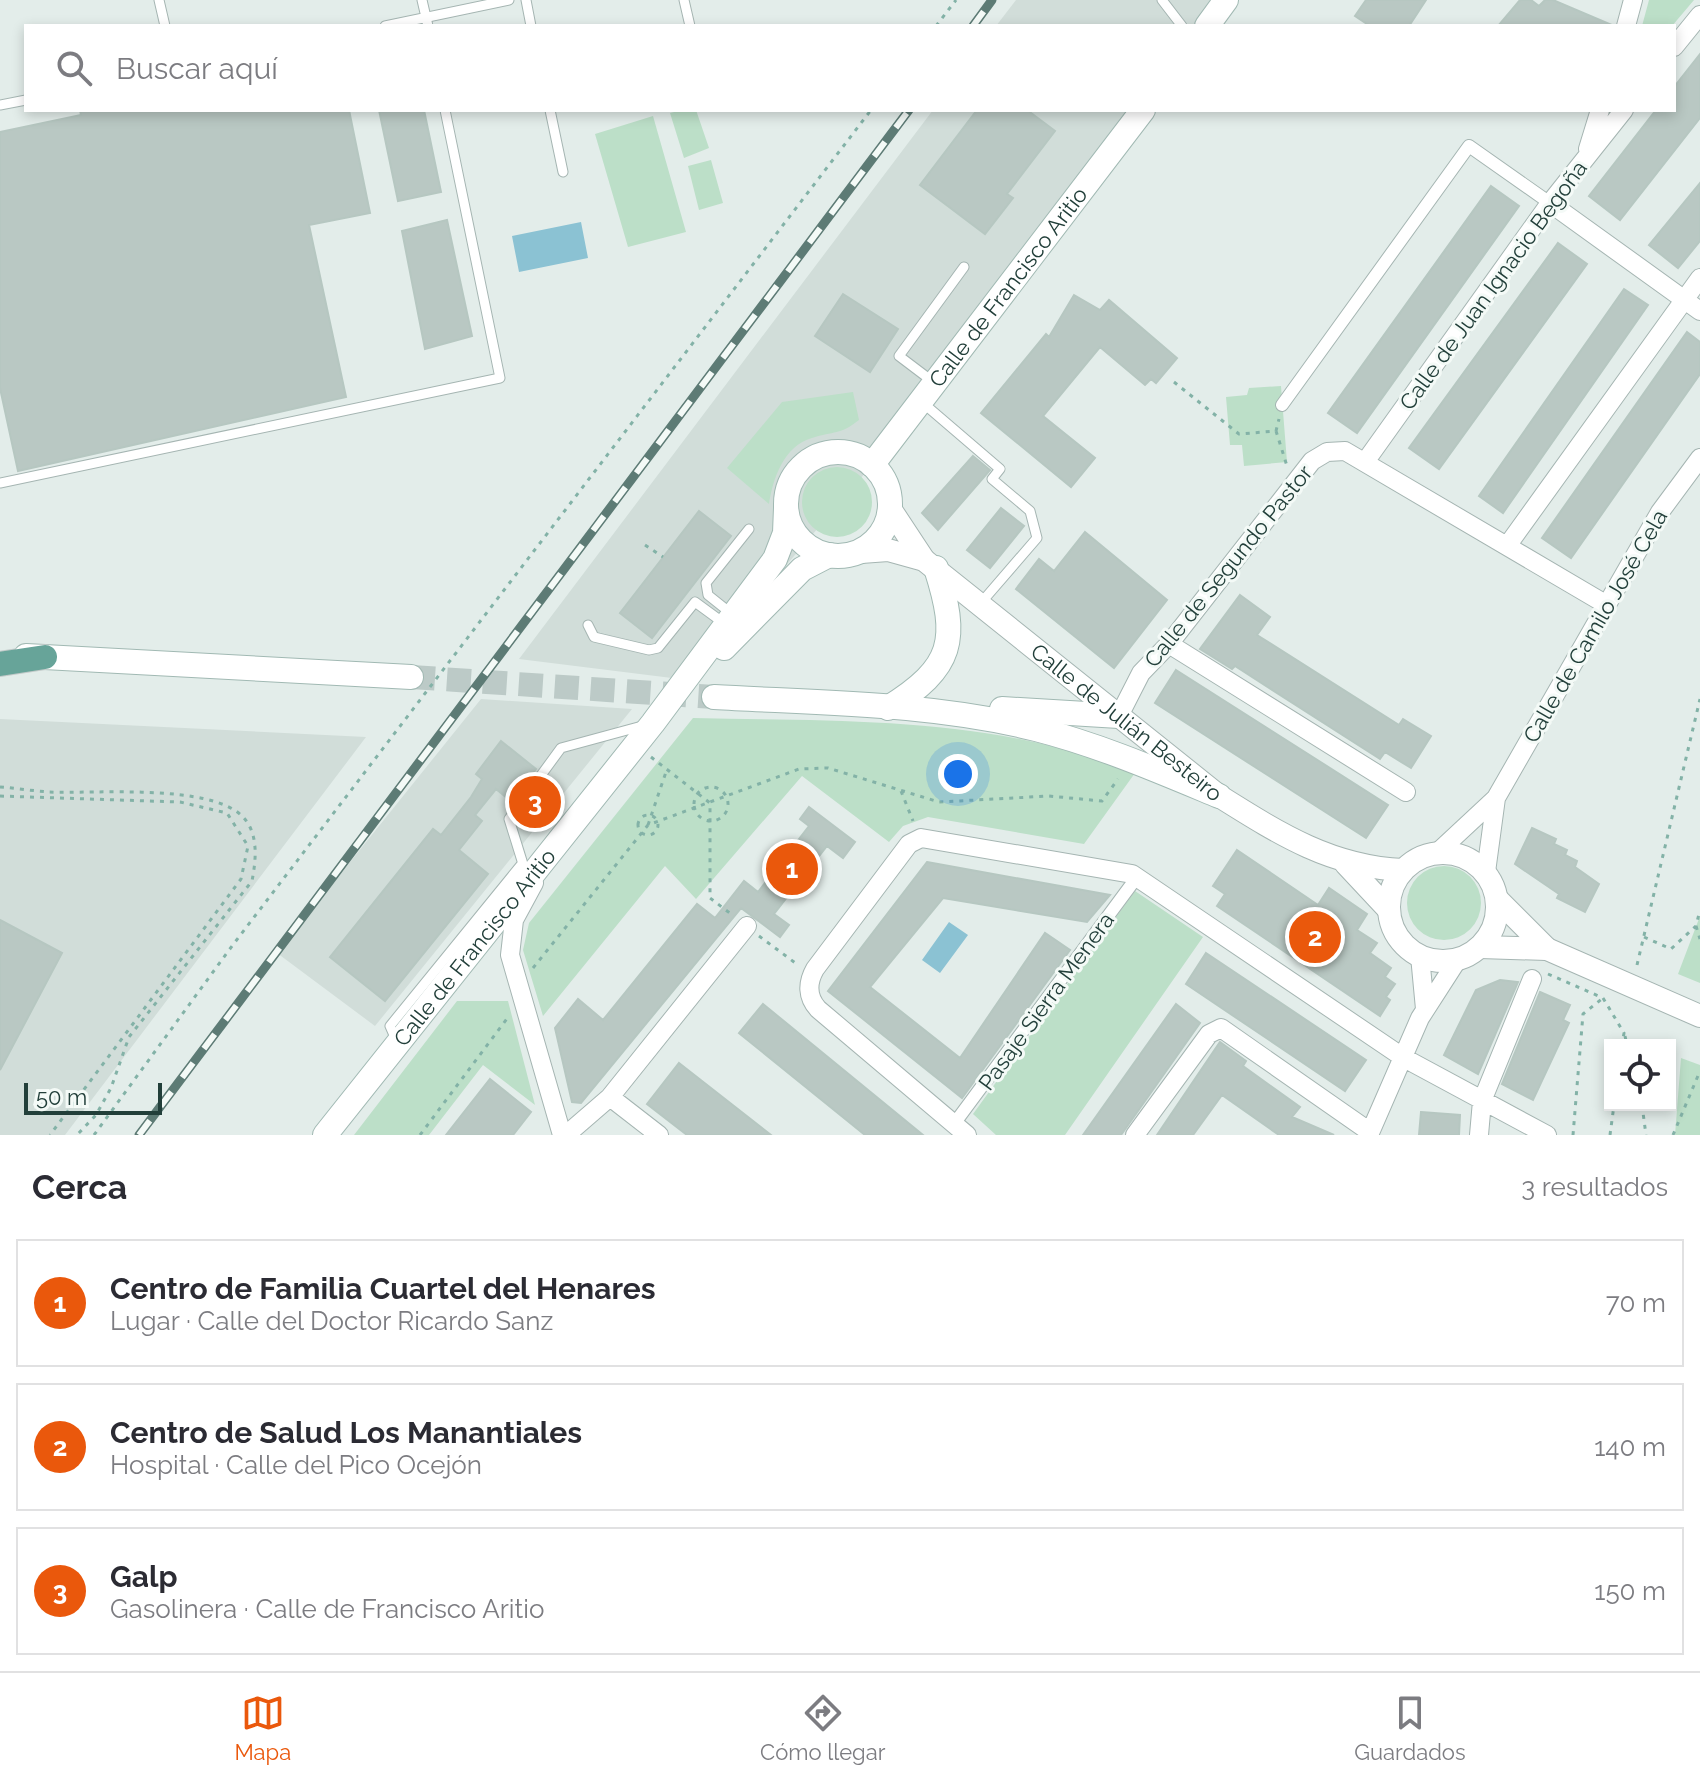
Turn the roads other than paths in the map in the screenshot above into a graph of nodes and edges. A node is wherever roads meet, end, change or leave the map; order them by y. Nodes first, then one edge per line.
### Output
1 (159, 0) edge
2 (422, 0) edge
3 (509, 0) edge
4 (526, 0) edge
5 (684, 0) edge
6 (1162, 0) edge
7 (1226, 0) edge
8 (1633, 0) edge
9 (1700, 15) edge
10 (427, 22) edge
11 (165, 24) edge
12 (406, 24) edge
13 (531, 24) edge
14 (690, 24) edge
15 (1180, 24) edge
16 (1208, 24) edge
17 (1627, 24) edge
18 (1676, 45) edge
19 (24, 100) edge
20 (0, 105) edge
21 (445, 112) edge
22 (550, 112) edge
23 (1141, 112) edge
24 (1599, 112) edge
25 (1622, 112) edge
26 (1586, 158) junction
27 (563, 172) dead end
28 (1550, 203) junction
29 (964, 267) dead end
30 (1700, 278) edge
31 (1684, 298) junction
32 (1700, 311) edge
33 (928, 392) junction
34 (1282, 405) road end
35 (1700, 458) edge
36 (1365, 462) junction
37 (872, 465) junction
38 (0, 483) edge
39 (889, 507) junction
40 (786, 508) junction
41 (749, 529) dead end
42 (1507, 546) junction
43 (861, 552) junction
44 (829, 555) junction
45 (930, 564) junction
46 (979, 604) junction
47 (1607, 605) junction
48 (729, 620) junction
49 (588, 625) dead end
50 (1169, 644) junction
51 (0, 652) edge
52 (45, 657) junction
53 (0, 664) edge
54 (411, 677) tunnel mouth
55 (714, 697) tunnel mouth
56 (888, 708) junction
57 (1119, 716) junction
58 (653, 723) junction
59 (1406, 792) dead end
60 (1219, 796) junction
61 (1496, 798) junction
62 (1438, 852) junction
63 (1345, 863) junction
64 (1403, 870) junction
65 (1486, 872) junction
66 (1137, 877) junction
67 (520, 880) junction
68 (1497, 899) junction
69 (1389, 910) junction
70 (747, 926) road end
71 (1480, 947) junction
72 (1547, 949) junction
73 (1420, 956) junction
74 (1458, 959) junction
75 (1532, 979) dead end
76 (1425, 1009) junction
77 (1690, 1012) edge
78 (1404, 1058) junction
79 (610, 1097) junction
80 (1482, 1101) junction
81 (961, 1130) edge
82 (1370, 1134) edge
83 (325, 1135) edge
84 (564, 1135) edge
85 (659, 1135) edge
86 (1135, 1135) edge
87 (1479, 1135) edge
88 (1547, 1135) edge

1 - 11 lane
2 - 10 lane
3 - 10 lane
4 - 13 lane
5 - 14 lane
6 - 15 lane
7 - 16 main road
8 - 17 street
9 - 18 street
10 - 12 lane
19 - 20 lane
21 - 38 lane
22 - 27 lane
23 - 33 main road, Calle de Francisco Aritio
24 - 26 street
25 - 26 street, Calle de Juan Ignacio Begoña
26 - 28 street, Calle de Juan Ignacio Begoña
28 - 31 street
28 - 34 street
28 - 36 street, Calle de Juan Ignacio Begoña
29 - 33 lane
30 - 31 street
31 - 32 street
31 - 42 street
33 - 37 main road, Calle de Francisco Aritio
33 - 46 lane
35 - 47 street, Calle de Camilo José Cela
36 - 42 street, Calle de Segundo Pastor
36 - 50 street, Calle de Segundo Pastor
37 - 39 main road
37 - 40 main road
39 - 43 main road
39 - 45 street, Calle de Julián Besteiro
40 - 44 main road
40 - 48 main road, Calle de Francisco Aritio
41 - 48 lane
42 - 47 street, Calle de Segundo Pastor
43 - 44 main road
43 - 45 street, Calle de Julián Besteiro
44 - 58 main road, Calle de Francisco Aritio
45 - 46 street, Calle de Julián Besteiro
45 - 56 main road
46 - 57 street, Calle de Julián Besteiro
47 - 61 street, Calle de Camilo José Cela
48 - 49 lane
48 - 58 main road, Calle de Francisco Aritio
50 - 57 street, Calle de Segundo Pastor
50 - 59 street
51 - 52 main road
52 - 53 main road
52 - 54 main road
55 - 56 main road
56 - 57 main road
56 - 60 main road
57 - 60 street, Calle de Julián Besteiro
58 - 67 main road, Calle de Francisco Aritio
58 - 67 lane
60 - 63 street, Calle de Julián Besteiro
61 - 62 street, Calle de Camilo José Cela
61 - 65 street, Calle de Camilo José Cela
62 - 64 street
62 - 65 street
63 - 64 street, Calle de Julián Besteiro
63 - 69 street, Calle de Julián Besteiro
64 - 69 street
65 - 68 street
66 - 78 street
66 - 81 street, Pasaje Sierra Menera
66 - 81 street
67 - 83 main road, Calle de Francisco Aritio
67 - 84 street
68 - 71 street
68 - 72 street
69 - 73 street
70 - 79 street
71 - 72 street
71 - 74 street
72 - 77 street
73 - 74 street
73 - 76 street
74 - 76 street
75 - 80 street
76 - 78 street
78 - 80 street
78 - 82 street
79 - 84 street
79 - 85 street
80 - 87 street
80 - 88 street
82 - 86 street

